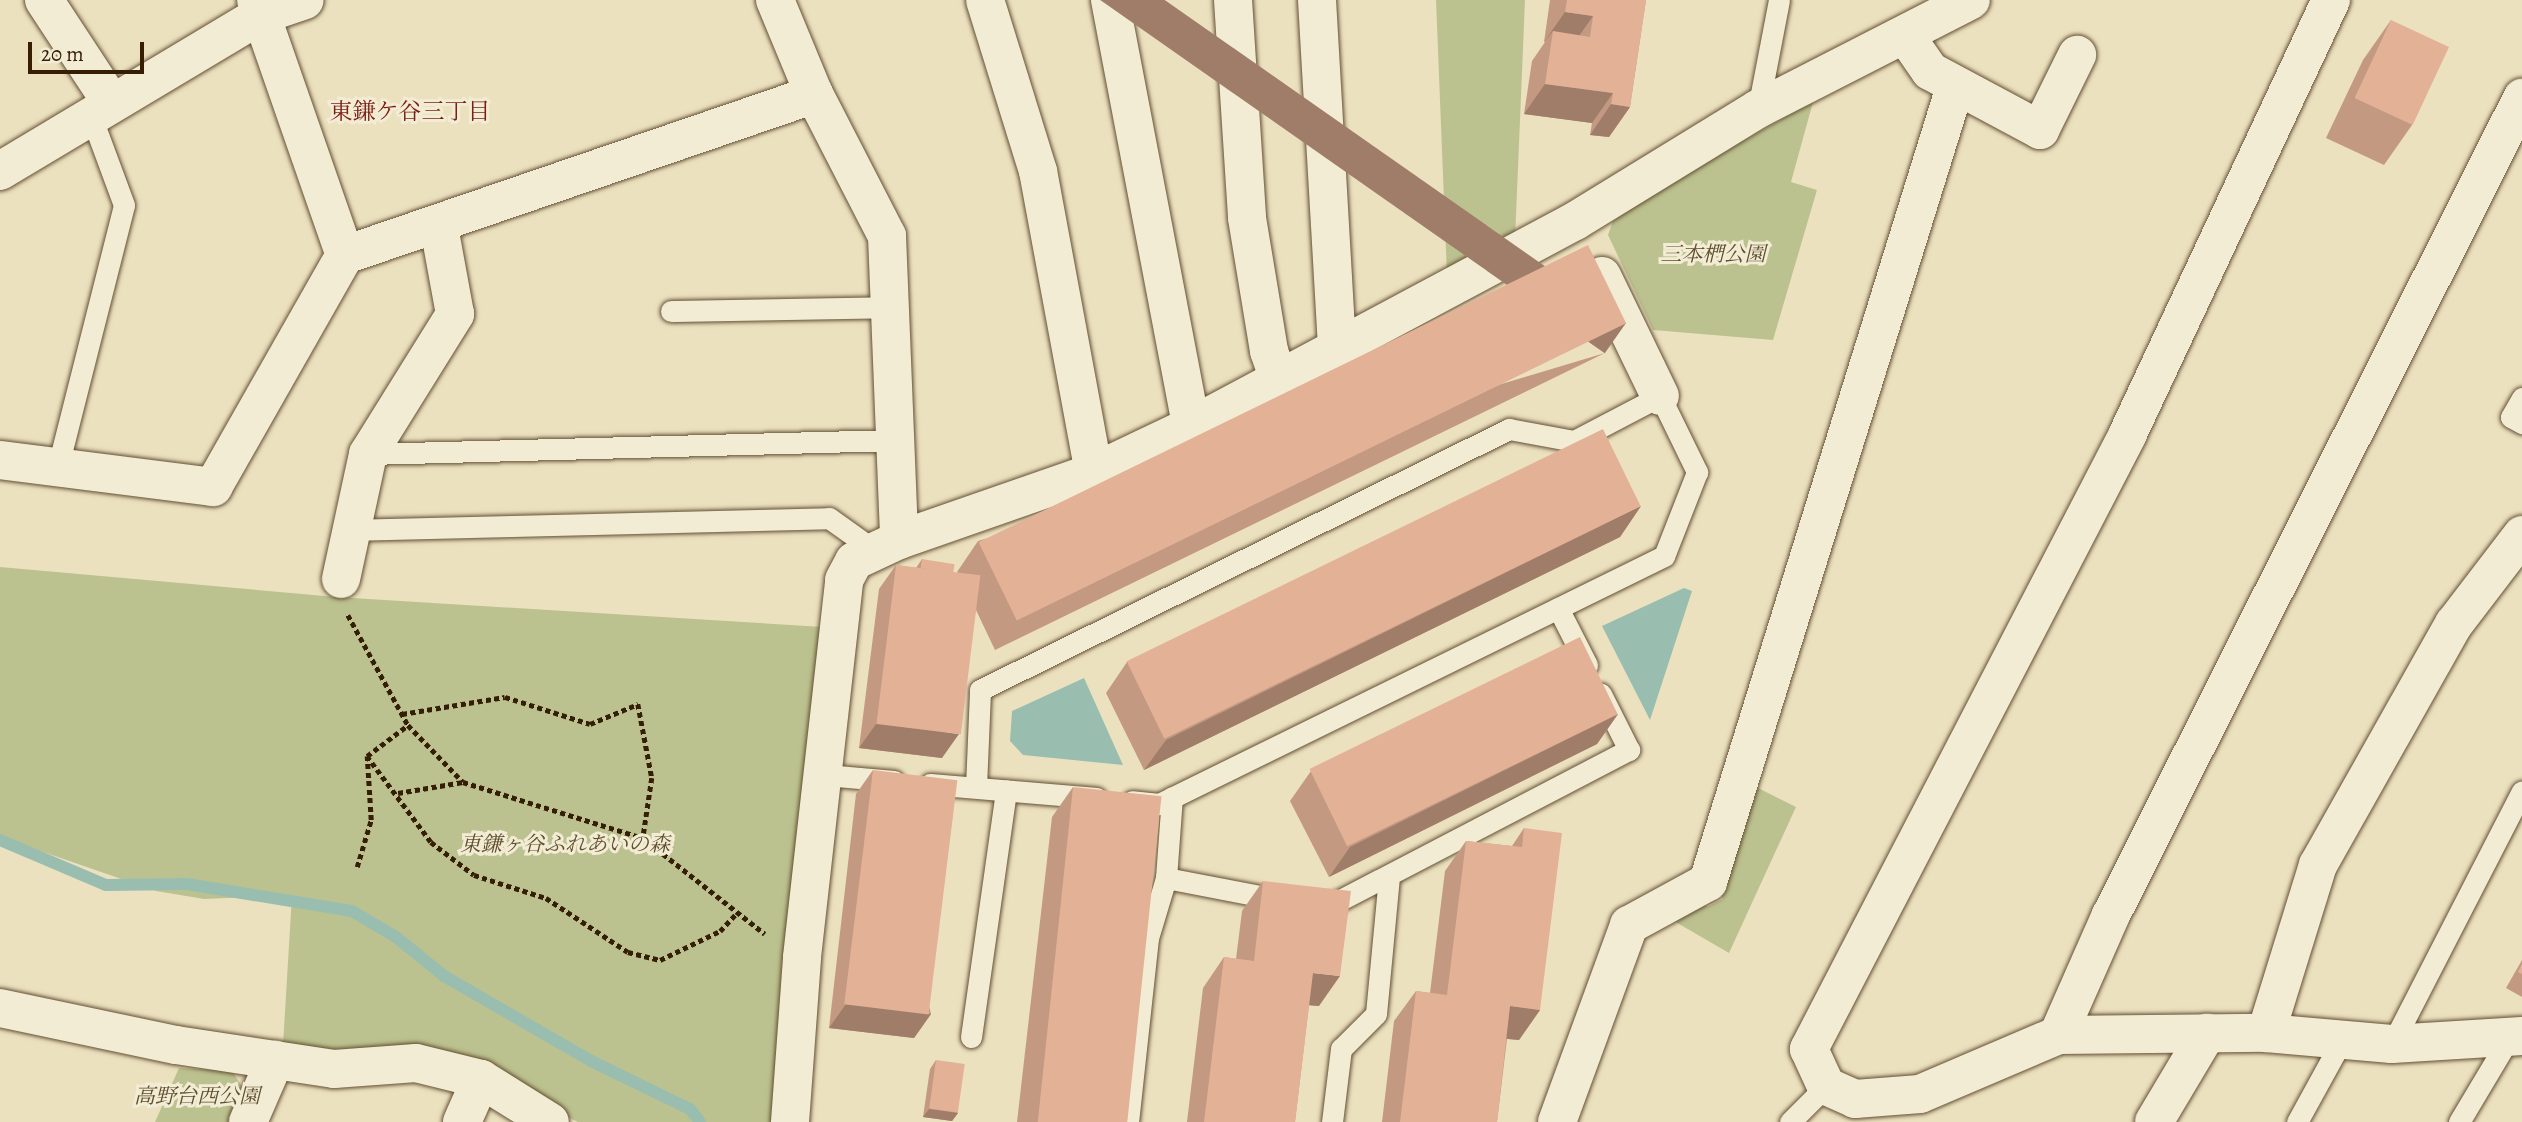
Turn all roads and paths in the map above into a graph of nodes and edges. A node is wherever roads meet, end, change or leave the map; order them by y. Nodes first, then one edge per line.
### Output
1 (44, 0) edge
2 (305, 0) edge
3 (775, 0) edge
4 (985, 0) edge
5 (1110, 0) edge
6 (1233, 0) edge
7 (1317, 0) edge
8 (1779, 0) edge
9 (2331, 0) edge
10 (1956, 5) edge
11 (258, 8) edge
12 (1905, 35) junction
13 (2077, 55) dead end
14 (1955, 87) junction
15 (814, 94) junction
16 (2522, 98) edge
17 (101, 109) junction
18 (1758, 109) junction
19 (0, 171) edge
20 (1575, 221) junction
21 (439, 227) junction
22 (345, 255) junction
23 (890, 307) junction
24 (671, 311) dead end
25 (1336, 348) junction
26 (1279, 380) junction
27 (1660, 396) junction
28 (2522, 398) edge
29 (2522, 423) edge
30 (1191, 426) junction
31 (895, 440) junction
32 (368, 454) junction
33 (0, 460) edge
34 (58, 466) junction
35 (1094, 472) junction
36 (348, 530) junction
37 (2522, 535) edge
38 (886, 545) junction
39 (341, 579) joint
40 (1558, 608) junction
41 (402, 714) junction
42 (408, 725) junction
43 (367, 756) junction
44 (837, 776) dead end
45 (463, 782) junction
46 (976, 788) junction
47 (1006, 790) junction
48 (2522, 791) edge
49 (398, 793) junction
50 (1172, 797) junction
51 (643, 838) junction
52 (357, 867) dead end
53 (1389, 876) junction
54 (1166, 878) junction
55 (737, 913) junction
56 (777, 929) dead end
57 (0, 1008) edge
58 (2266, 1032) junction
59 (2207, 1033) junction
60 (2058, 1035) junction
61 (971, 1037) dead end
62 (2515, 1037) edge
63 (2342, 1040) junction
64 (2392, 1044) junction
65 (275, 1060) junction
66 (481, 1079) junction
67 (1826, 1086) junction
68 (248, 1122) edge
69 (462, 1122) edge
70 (550, 1122) edge
71 (790, 1122) edge
72 (1128, 1122) edge
73 (1332, 1122) edge
74 (1557, 1122) edge
75 (1790, 1122) edge
76 (2154, 1122) edge
77 (2297, 1122) edge
78 (2459, 1122) edge

1 - 17 street
2 - 11 street
3 - 15 street
4 - 35 street
5 - 30 street
6 - 26 street
7 - 25 street
8 - 18 lane
9 - 67 street
10 - 12 street
11 - 17 street
11 - 22 street
12 - 14 street
12 - 18 street
13 - 14 street
14 - 74 street
15 - 21 street
15 - 23 street
16 - 60 street
17 - 19 street
17 - 34 lane
18 - 20 street
20 - 25 street
20 - 27 street
21 - 22 street
21 - 32 street
22 - 34 street
23 - 24 lane
23 - 31 street
25 - 26 street
26 - 30 street
27 - 40 lane
27 - 46 lane
28 - 29 lane
30 - 35 street
31 - 32 lane
31 - 38 street
32 - 36 street
33 - 34 street
35 - 38 street
36 - 38 lane
36 - 39 street
37 - 58 street
38 - 71 street
39 - 41 path
40 - 50 lane
40 - 53 lane
41 - 42 path
41 - 51 path
42 - 43 path
42 - 45 path
43 - 49 path
43 - 52 path
44 - 46 lane
45 - 49 path
45 - 51 path
46 - 47 lane
47 - 50 lane
47 - 61 lane
48 - 64 lane
49 - 55 path
50 - 54 lane
51 - 55 path
53 - 54 lane
53 - 73 lane
54 - 72 lane
55 - 56 path
57 - 65 street
58 - 59 street
58 - 63 street
59 - 60 street
59 - 76 street
60 - 67 street
62 - 64 street
62 - 78 lane
63 - 64 street
63 - 77 lane
65 - 66 street
65 - 68 street
66 - 69 street
66 - 70 street
67 - 75 lane

